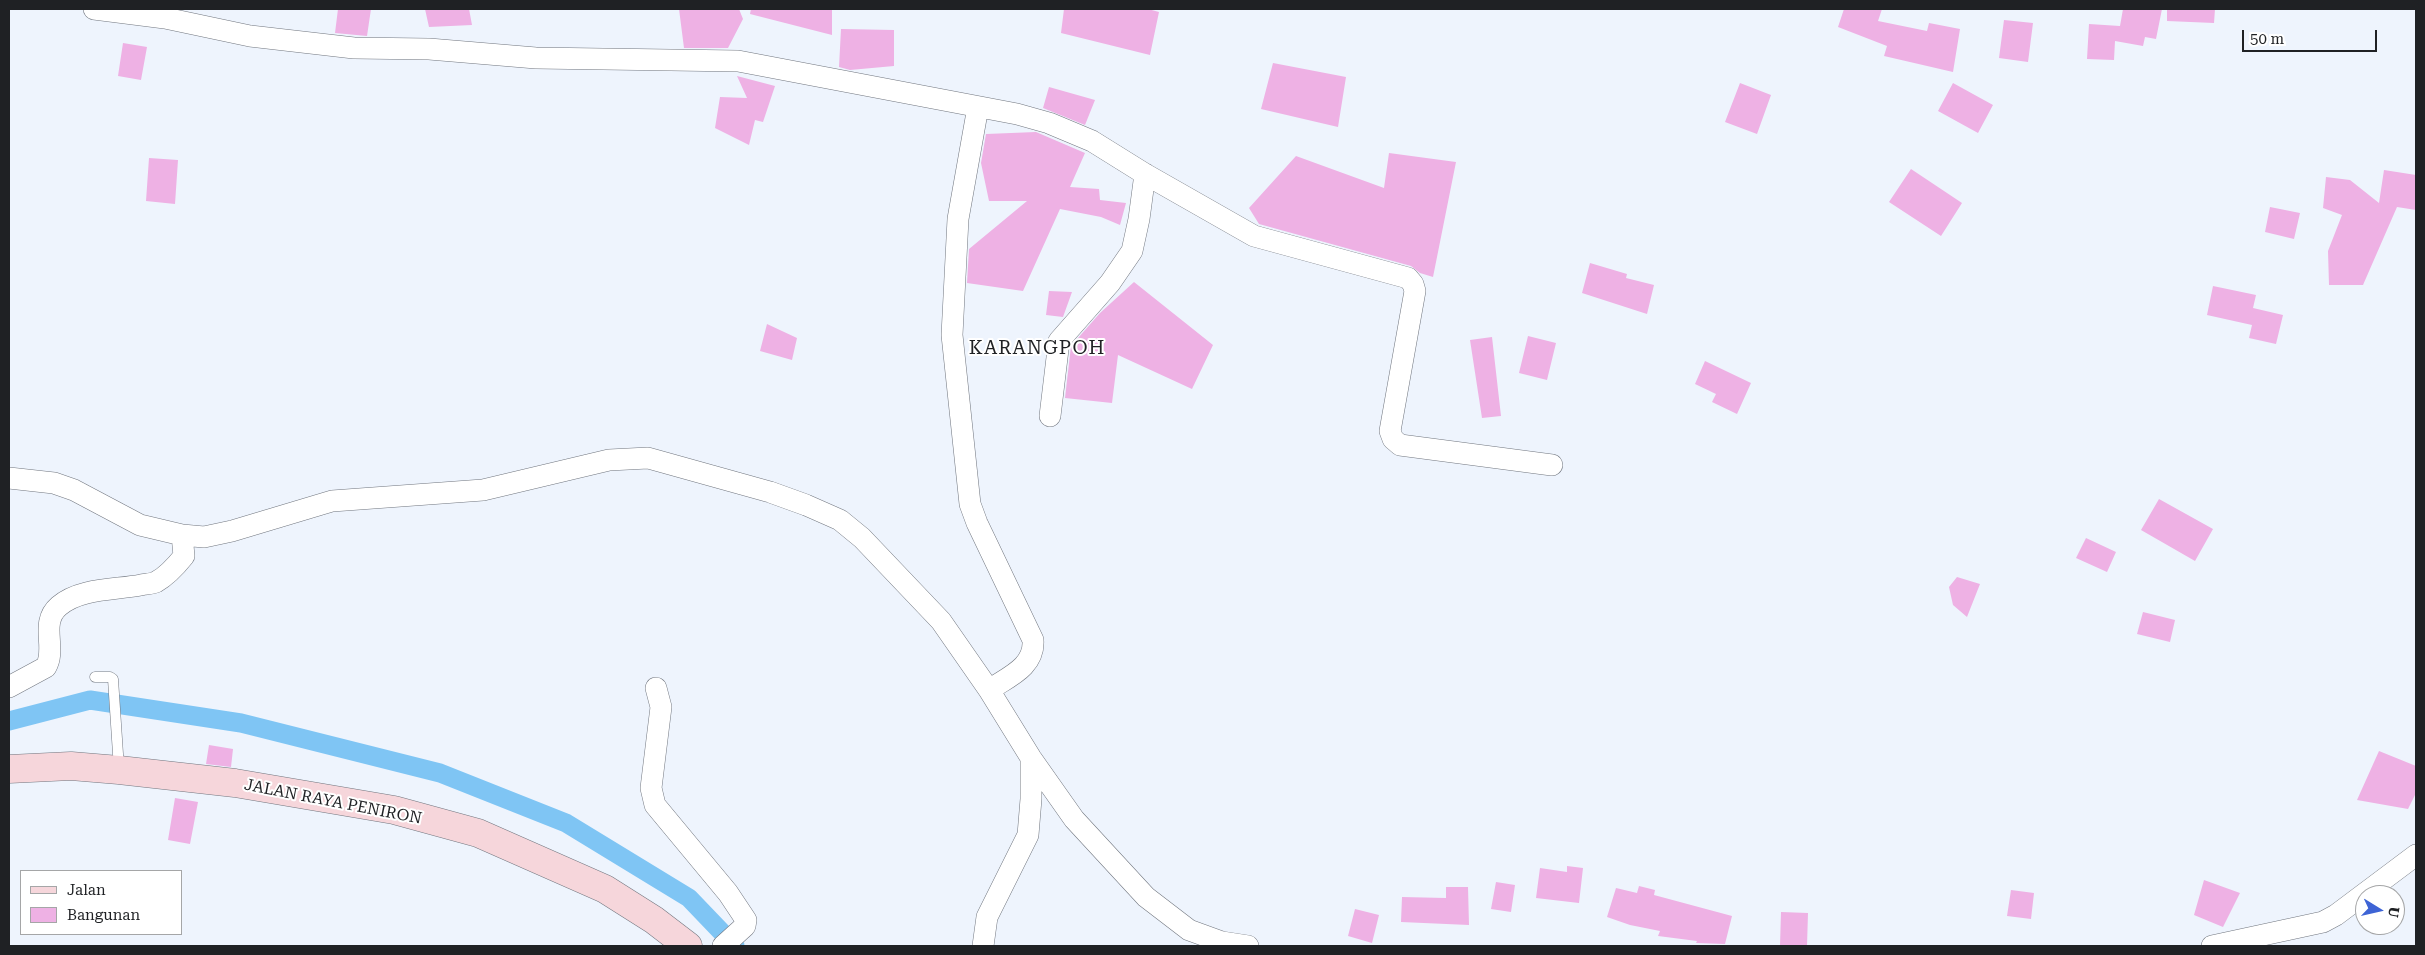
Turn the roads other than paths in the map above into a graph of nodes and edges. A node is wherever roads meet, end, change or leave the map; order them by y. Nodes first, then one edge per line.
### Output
1 (94, 9) edge
2 (166, 13) edge
3 (978, 108) junction
4 (1145, 174) junction
5 (1050, 416) dead end
6 (1552, 465) dead end
7 (9, 478) edge
8 (182, 535) junction
9 (96, 677) dead end
10 (9, 687) edge
11 (656, 688) dead end
12 (989, 690) junction
13 (1031, 758) junction
14 (9, 769) edge
15 (119, 770) junction
16 (2416, 855) edge
17 (688, 946) edge
18 (723, 946) edge
19 (983, 946) edge
20 (1246, 946) edge
21 (2212, 946) edge

1 - 2 street
2 - 3 street
3 - 4 street
3 - 12 street
4 - 5 street
4 - 6 street
7 - 8 street
8 - 10 street
8 - 12 street
9 - 15 lane
11 - 18 street
12 - 13 street
13 - 19 street
13 - 20 street
14 - 15 main road, JALAN RAYA PENIRON
15 - 17 main road, JALAN RAYA PENIRON
16 - 21 street

